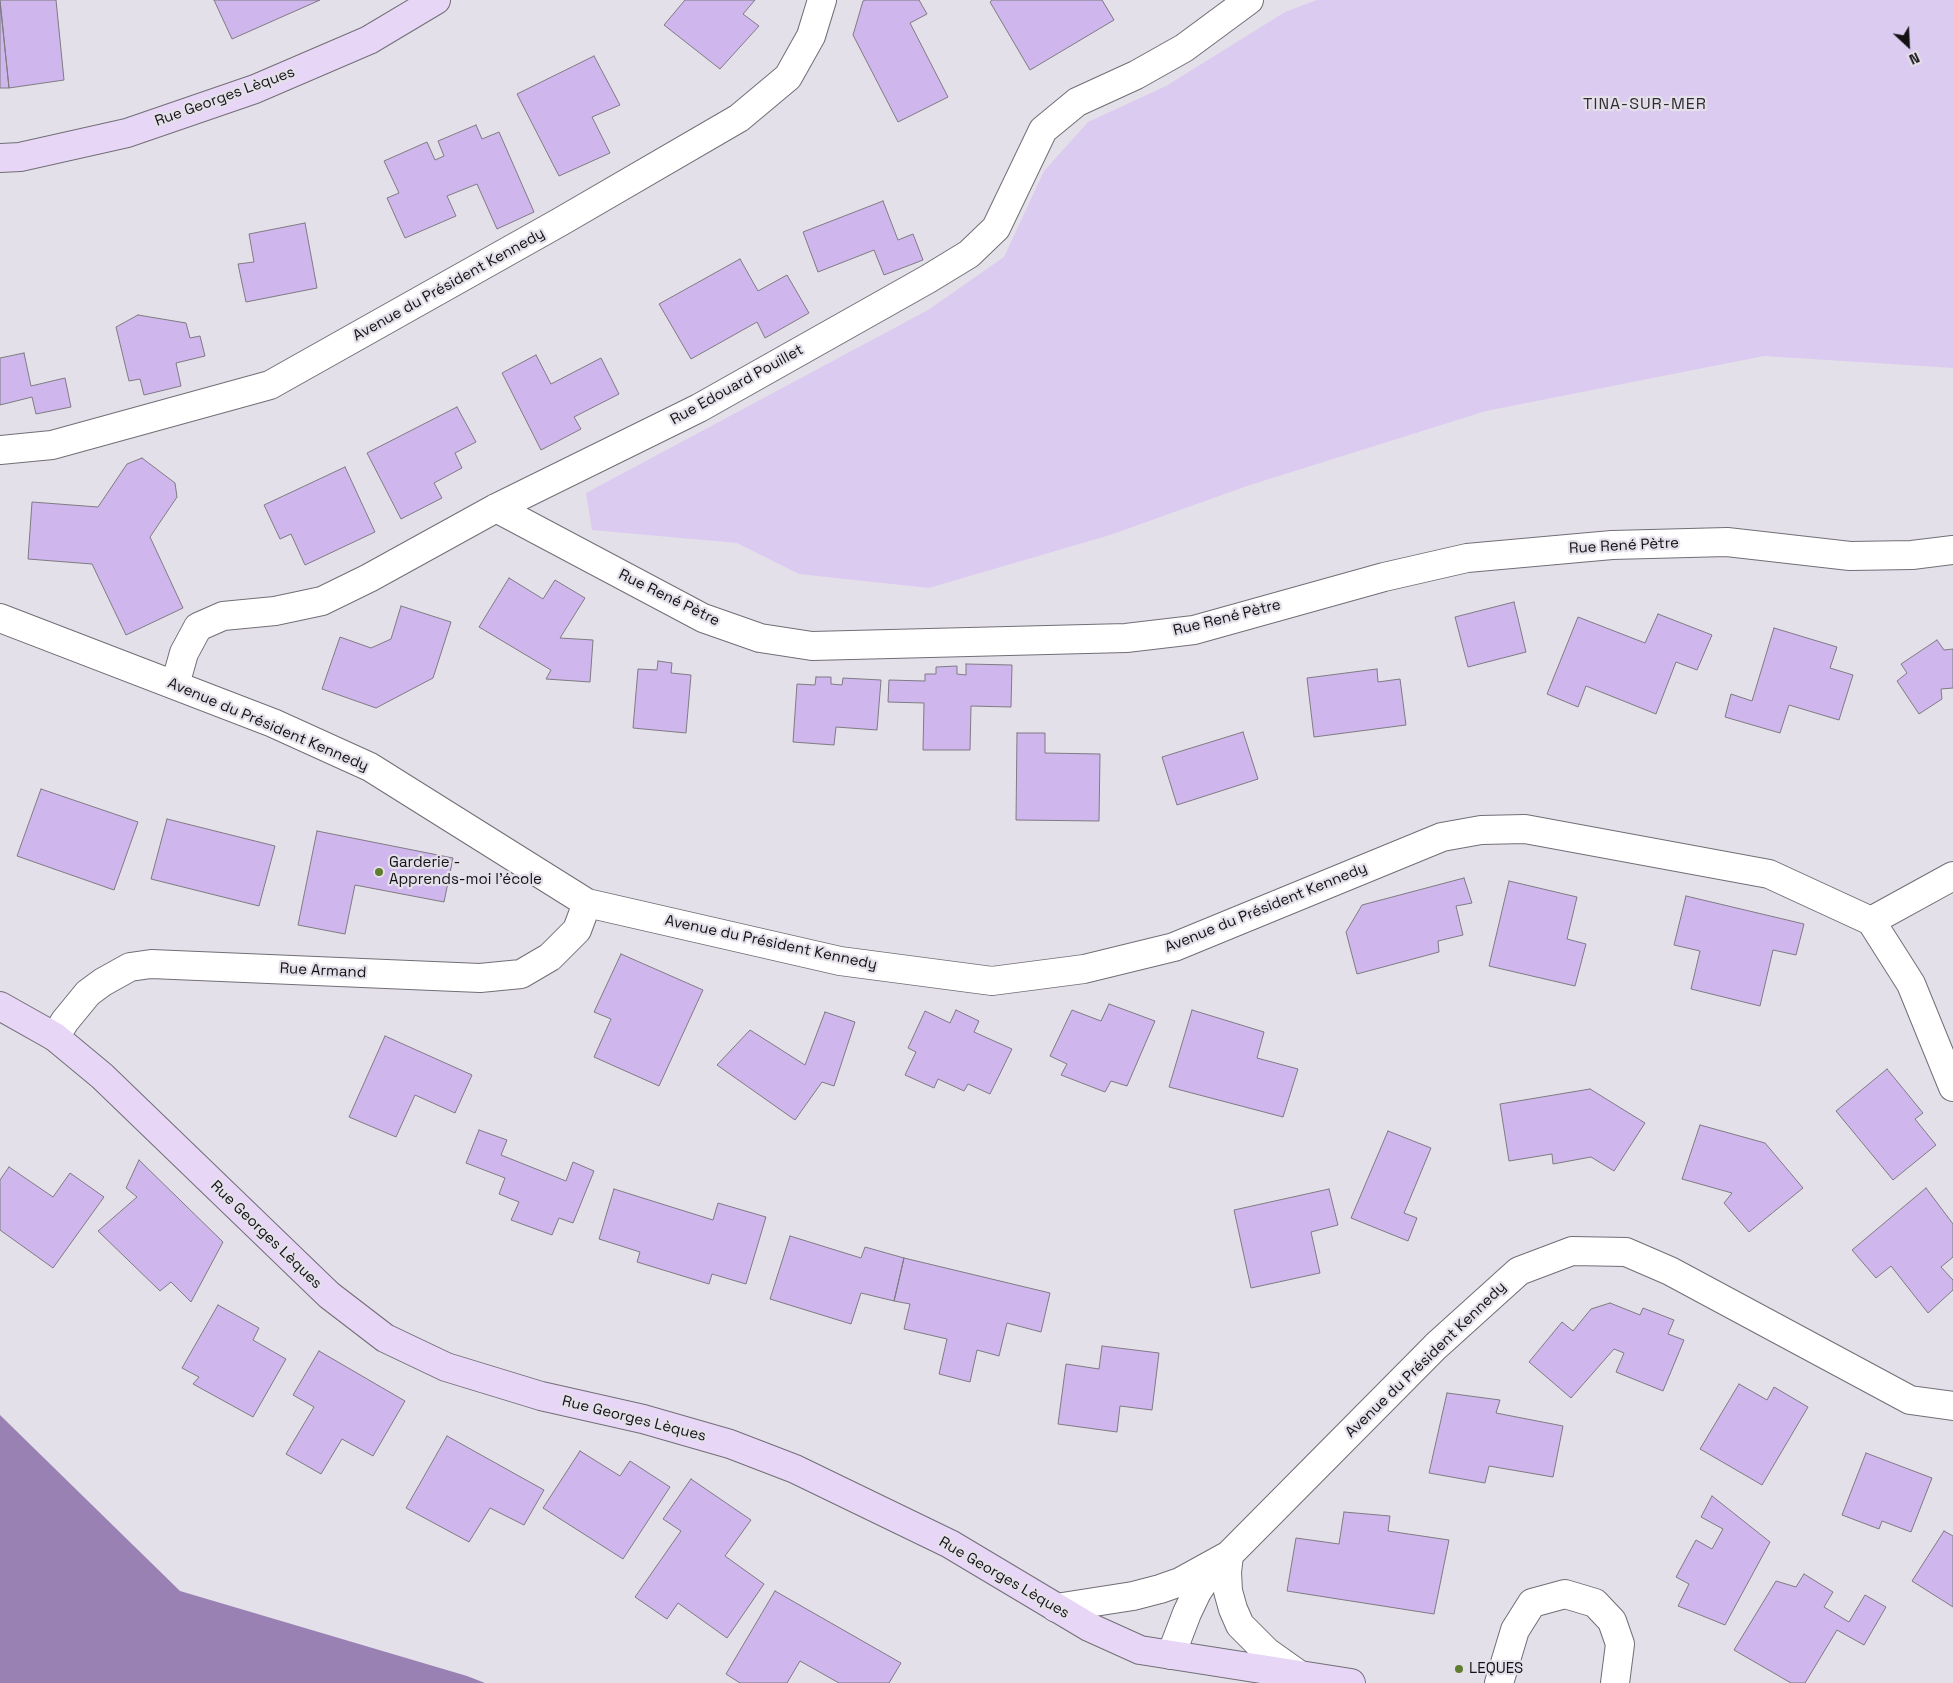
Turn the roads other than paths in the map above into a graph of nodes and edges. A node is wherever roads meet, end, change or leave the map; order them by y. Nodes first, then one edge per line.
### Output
1 (436, 0) edge
2 (822, 0) edge
3 (1249, 0) edge
4 (0, 158) edge
5 (0, 450) edge
6 (496, 508) junction
7 (1953, 550) edge
8 (0, 618) edge
9 (175, 685) junction
10 (1953, 876) edge
11 (587, 903) junction
12 (1871, 921) junction
13 (0, 1006) edge
14 (55, 1036) junction
15 (1953, 1087) edge
16 (1953, 1406) edge
17 (1229, 1554) junction
18 (1056, 1608) junction
19 (1171, 1655) junction
20 (1298, 1674) junction
21 (1351, 1683) edge
22 (1499, 1683) edge
23 (1615, 1683) edge

1 - 4 main road, Rue Georges Lèques
2 - 5 street, Avenue du Président Kennedy
3 - 6 street, Rue Edouard Pouillet
6 - 7 street, Rue René Pètre
6 - 9 street, Rue Edouard Pouillet
8 - 9 street, Avenue du Président Kennedy
9 - 11 street, Avenue du Président Kennedy
10 - 12 street
11 - 12 street, Avenue du Président Kennedy
11 - 14 street, Rue Armand
12 - 15 street
13 - 14 main road, Rue Georges Lèques
14 - 18 main road, Rue Georges Lèques
16 - 17 street, Avenue du Président Kennedy
17 - 18 street
17 - 19 street, Avenue du Président Kennedy
17 - 20 street
18 - 19 main road, Rue Georges Lèques
19 - 20 main road, Rue Georges Lèques
20 - 21 main road, Rue Georges Lèques
22 - 23 street

